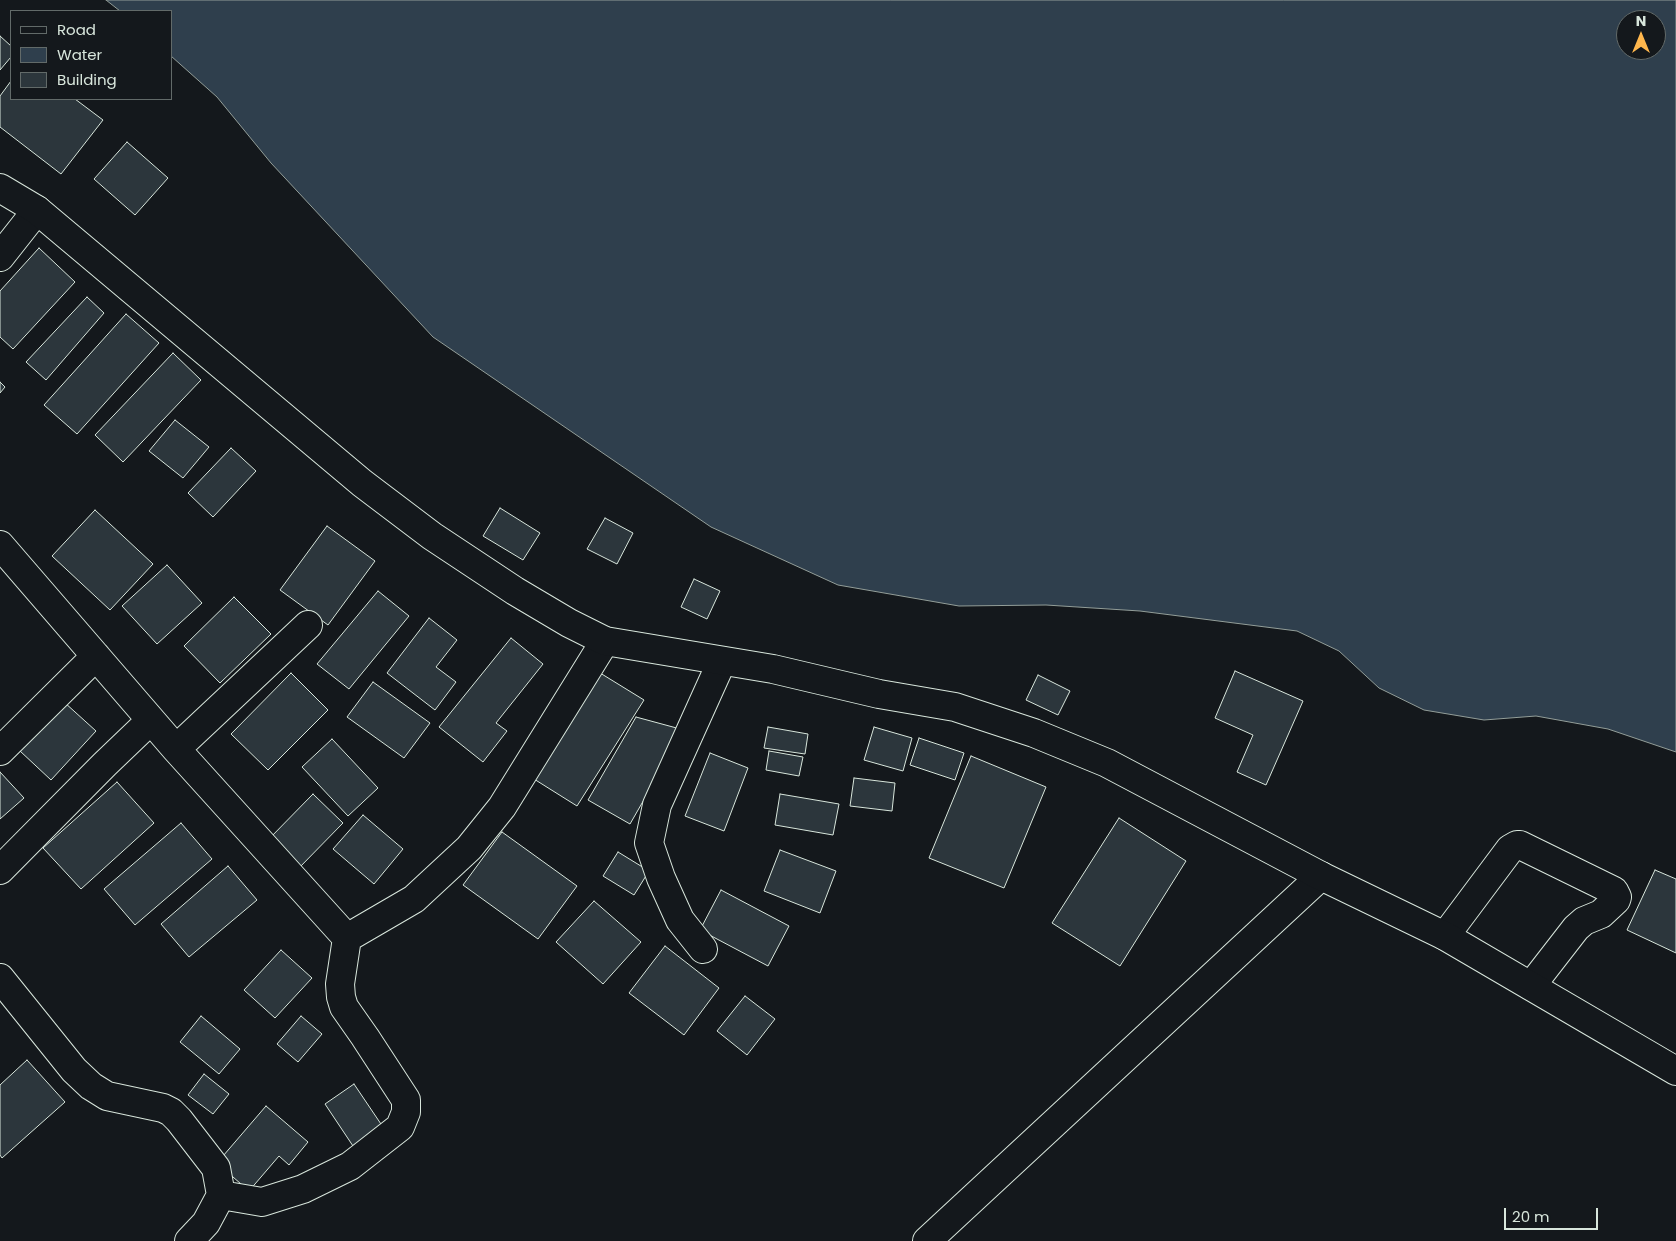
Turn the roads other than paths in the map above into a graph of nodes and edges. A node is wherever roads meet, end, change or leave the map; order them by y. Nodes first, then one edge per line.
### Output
1 (0, 188) edge
2 (37, 210) junction
3 (0, 257) edge
4 (0, 545) edge
5 (308, 625) dead end
6 (604, 641) junction
7 (96, 656) junction
8 (722, 661) junction
9 (151, 720) junction
10 (176, 749) junction
11 (0, 751) edge
12 (0, 870) edge
13 (1321, 876) junction
14 (1445, 936) junction
15 (347, 938) junction
16 (703, 949) dead end
17 (0, 978) edge
18 (1531, 986) junction
19 (1676, 1071) edge
20 (221, 1195) junction
21 (189, 1241) edge
22 (927, 1241) edge

1 - 2 main road
2 - 3 main road
2 - 6 main road
4 - 7 main road
5 - 10 main road
6 - 8 main road
6 - 15 main road
7 - 9 main road
7 - 11 main road
8 - 13 main road
8 - 16 main road
9 - 10 main road
9 - 12 main road
10 - 15 main road
13 - 14 main road
13 - 22 main road
14 - 18 main road
14 - 18 main road
15 - 20 main road
17 - 20 main road
18 - 19 main road
20 - 21 main road

